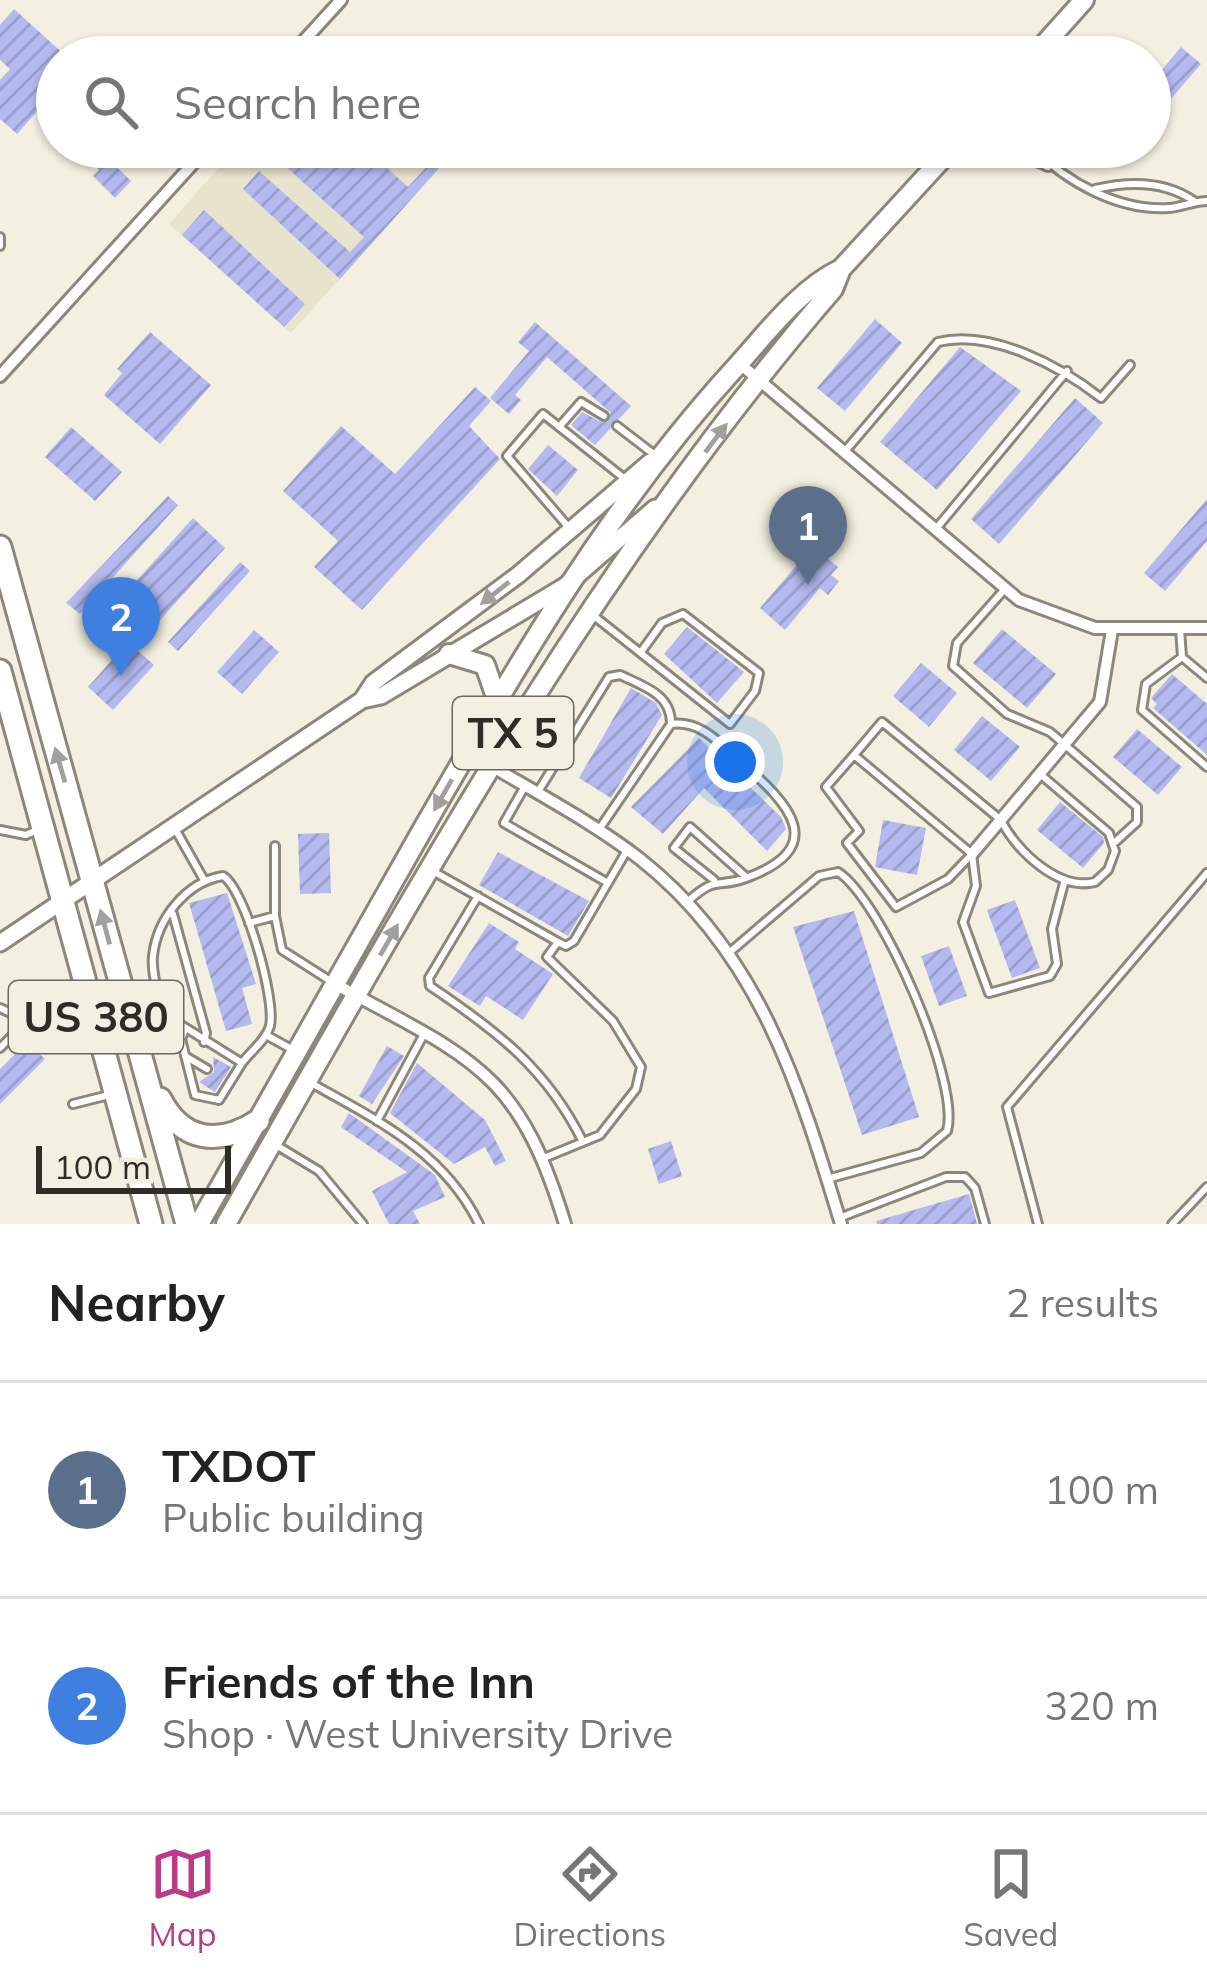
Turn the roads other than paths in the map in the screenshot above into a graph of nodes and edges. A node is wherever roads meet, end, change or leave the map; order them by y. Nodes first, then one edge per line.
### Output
1 (341, 0) edge
2 (1084, 0) edge
3 (308, 36) edge
4 (1052, 36) edge
5 (189, 168) edge
6 (934, 168) edge
7 (1052, 168) edge
8 (1091, 189) junction
9 (1194, 201) junction
10 (1207, 201) edge
11 (841, 269) junction
12 (740, 364) junction
13 (1130, 365) dead end
14 (1066, 370) junction
15 (0, 376) edge
16 (759, 380) junction
17 (604, 416) dead end
18 (616, 426) dead end
19 (560, 428) junction
20 (843, 453) junction
21 (656, 457) junction
22 (627, 481) junction
23 (680, 486) junction
24 (571, 531) junction
25 (934, 531) junction
26 (0, 547) edge
27 (566, 586) junction
28 (1004, 590) junction
29 (591, 614) junction
30 (1180, 628) junction
31 (1207, 628) edge
32 (1112, 630) junction
33 (640, 652) junction
34 (449, 654) junction
35 (1182, 657) junction
36 (33, 668) junction
37 (1, 676) edge
38 (1207, 678) edge
39 (362, 700) junction
40 (497, 700) junction
41 (671, 724) junction
42 (1065, 746) junction
43 (467, 752) junction
44 (854, 755) junction
45 (491, 766) junction
46 (1207, 767) edge
47 (1040, 774) junction
48 (531, 790) junction
49 (1000, 820) junction
50 (172, 824) junction
51 (44, 828) junction
52 (0, 830) edge
53 (599, 830) junction
54 (1113, 844) junction
55 (274, 846) dead end
56 (627, 850) junction
57 (972, 854) junction
58 (430, 870) junction
59 (1207, 873) edge
60 (92, 878) junction
61 (747, 878) junction
62 (204, 880) junction
63 (713, 880) junction
64 (608, 883) junction
65 (1064, 883) junction
66 (478, 896) junction
67 (64, 897) junction
68 (687, 902) junction
69 (172, 910) junction
70 (275, 916) junction
71 (249, 923) junction
72 (558, 942) junction
73 (0, 943) edge
74 (730, 952) junction
75 (335, 984) junction
76 (357, 996) junction
77 (0, 1008) edge
78 (162, 1013) junction
79 (96, 1018) junction
80 (26, 1022) junction
81 (130, 1022) junction
82 (185, 1031) junction
83 (424, 1034) junction
84 (266, 1036) junction
85 (204, 1042) junction
86 (0, 1048) edge
87 (297, 1052) junction
88 (185, 1056) junction
89 (242, 1063) junction
90 (143, 1064) junction
91 (207, 1069) dead end
92 (308, 1081) junction
93 (116, 1094) junction
94 (73, 1104) dead end
95 (377, 1120) junction
96 (258, 1121) junction
97 (583, 1142) junction
98 (272, 1143) junction
99 (544, 1158) junction
100 (827, 1179) junction
101 (1207, 1187) edge
102 (840, 1221) edge
103 (152, 1224) edge
104 (187, 1224) edge
105 (199, 1224) edge
106 (226, 1224) edge
107 (363, 1224) edge
108 (478, 1224) edge
109 (565, 1224) edge
110 (985, 1224) edge
111 (1037, 1224) edge
112 (1172, 1224) edge

1 - 3 street
2 - 4 main road
5 - 15 street
6 - 11 main road, TX 5
7 - 8 lane
8 - 9 lane
8 - 9 lane
9 - 10 lane
11 - 12 main road, TX 5
11 - 16 main road, TX 5
12 - 16 street
12 - 21 main road, TX 5
13 - 14 lane
14 - 20 lane
14 - 25 lane
16 - 20 street
23 -> 16 main road, TX 5
17 - 19 lane
18 - 21 lane
19 - 22 lane
19 - 24 lane
20 - 25 street
21 - 22 street
21 - 27 main road, TX 5
22 - 24 street
23 - 27 street
23 - 29 main road, TX 5
24 -> 39 street
25 - 28 street
26 - 36 highway, US 380
27 - 34 street
27 - 40 main road, TX 5
28 - 32 street
28 - 42 lane
29 - 33 lane
29 - 45 main road, TX 5
30 - 31 street
30 - 32 street
30 - 35 lane
32 - 42 street
33 - 33 lane
34 - 39 street
34 - 40 main road
35 - 38 lane
35 - 46 lane
36 - 37 street
60 -> 36 highway, US 380
37 - 51 highway, US 380
39 - 50 street
40 - 43 main road, TX 5
41 - 48 lane
41 - 53 lane
41 - 61 lane
42 - 47 street
42 - 54 lane
43 - 45 street
43 -> 75 main road, TX 5
44 - 49 lane
44 - 57 lane
44 - 57 lane
45 - 48 street
45 - 58 main road, TX 5
47 - 49 street
47 - 54 lane
48 - 53 street
48 - 64 lane
49 - 57 street
49 - 65 lane
50 - 60 street
50 - 62 lane
51 - 52 lane
51 - 67 highway, US 380
53 - 56 street
54 - 65 lane
55 - 70 lane
56 - 64 lane
56 - 68 street
57 - 65 lane
58 - 66 lane
76 -> 58 main road, TX 5
59 - 111 lane
60 - 67 street
81 -> 60 highway, US 380
61 - 63 lane
61 - 63 lane
62 - 69 lane
62 - 71 lane
63 - 68 lane
64 - 72 lane
66 - 72 lane
66 - 97 lane
67 - 73 street
67 - 79 highway, US 380
68 - 74 street
69 - 78 lane
69 - 85 lane
70 - 71 lane
70 - 75 lane
71 - 84 lane
72 - 97 lane
74 - 100 street
74 - 100 lane
75 - 76 street
75 - 87 main road, TX 5
76 - 83 street
76 - 92 main road, TX 5
77 - 80 lane
78 - 81 lane
78 - 82 lane
79 - 80 lane
79 - 93 highway, US 380
80 - 86 lane
81 - 90 highway, US 380
82 - 85 lane
82 - 88 lane
83 - 95 lane
83 - 99 street
84 - 87 lane
84 - 89 lane
85 - 89 lane
87 - 96 main road, TX 5
88 - 89 lane
88 - 91 lane
90 - 96 highway
90 - 104 highway, US 380
92 - 95 lane
92 - 98 main road, TX 5
93 - 94 lane
93 - 103 highway, US 380
95 - 108 lane
96 - 105 main road, TX 5
97 - 99 lane
98 - 106 main road, TX 5
98 - 107 lane
99 - 109 street
100 - 102 street
101 - 112 lane
102 - 110 lane

